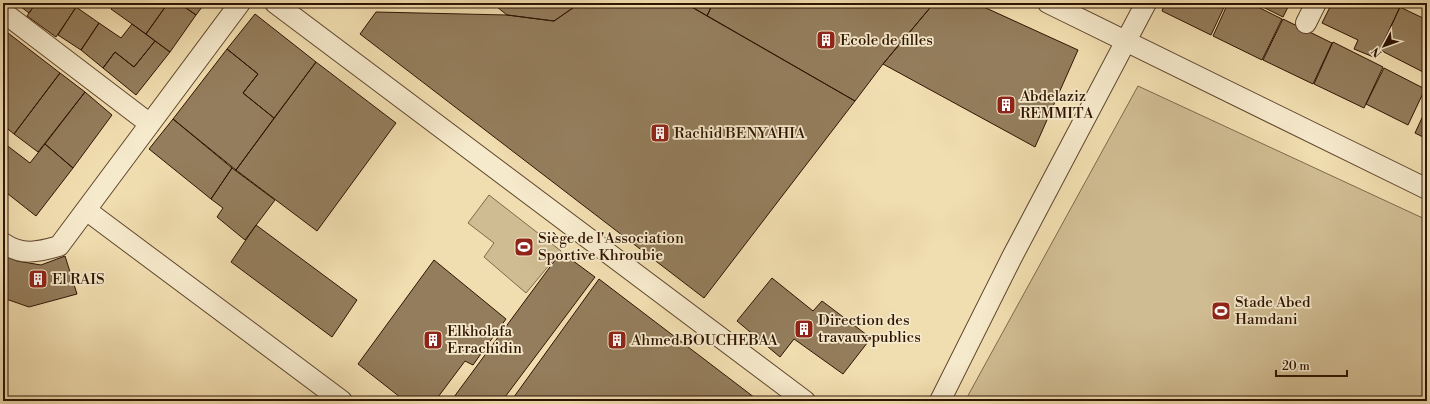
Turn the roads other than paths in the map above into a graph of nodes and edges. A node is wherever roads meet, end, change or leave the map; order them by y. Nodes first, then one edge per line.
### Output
1 (240, 3) edge
2 (275, 3) edge
3 (1048, 3) edge
4 (1146, 3) edge
5 (1316, 3) edge
6 (3, 12) edge
7 (1306, 23) dead end
8 (1126, 41) junction
9 (150, 124) junction
10 (1427, 189) edge
11 (86, 210) junction
12 (3, 243) edge
13 (342, 401) edge
14 (805, 401) edge
15 (940, 401) edge

1 - 9 street
2 - 14 street
3 - 8 street
4 - 8 street
5 - 7 street
6 - 9 street
8 - 10 street
8 - 15 street
9 - 11 street
11 - 12 street
11 - 13 street

